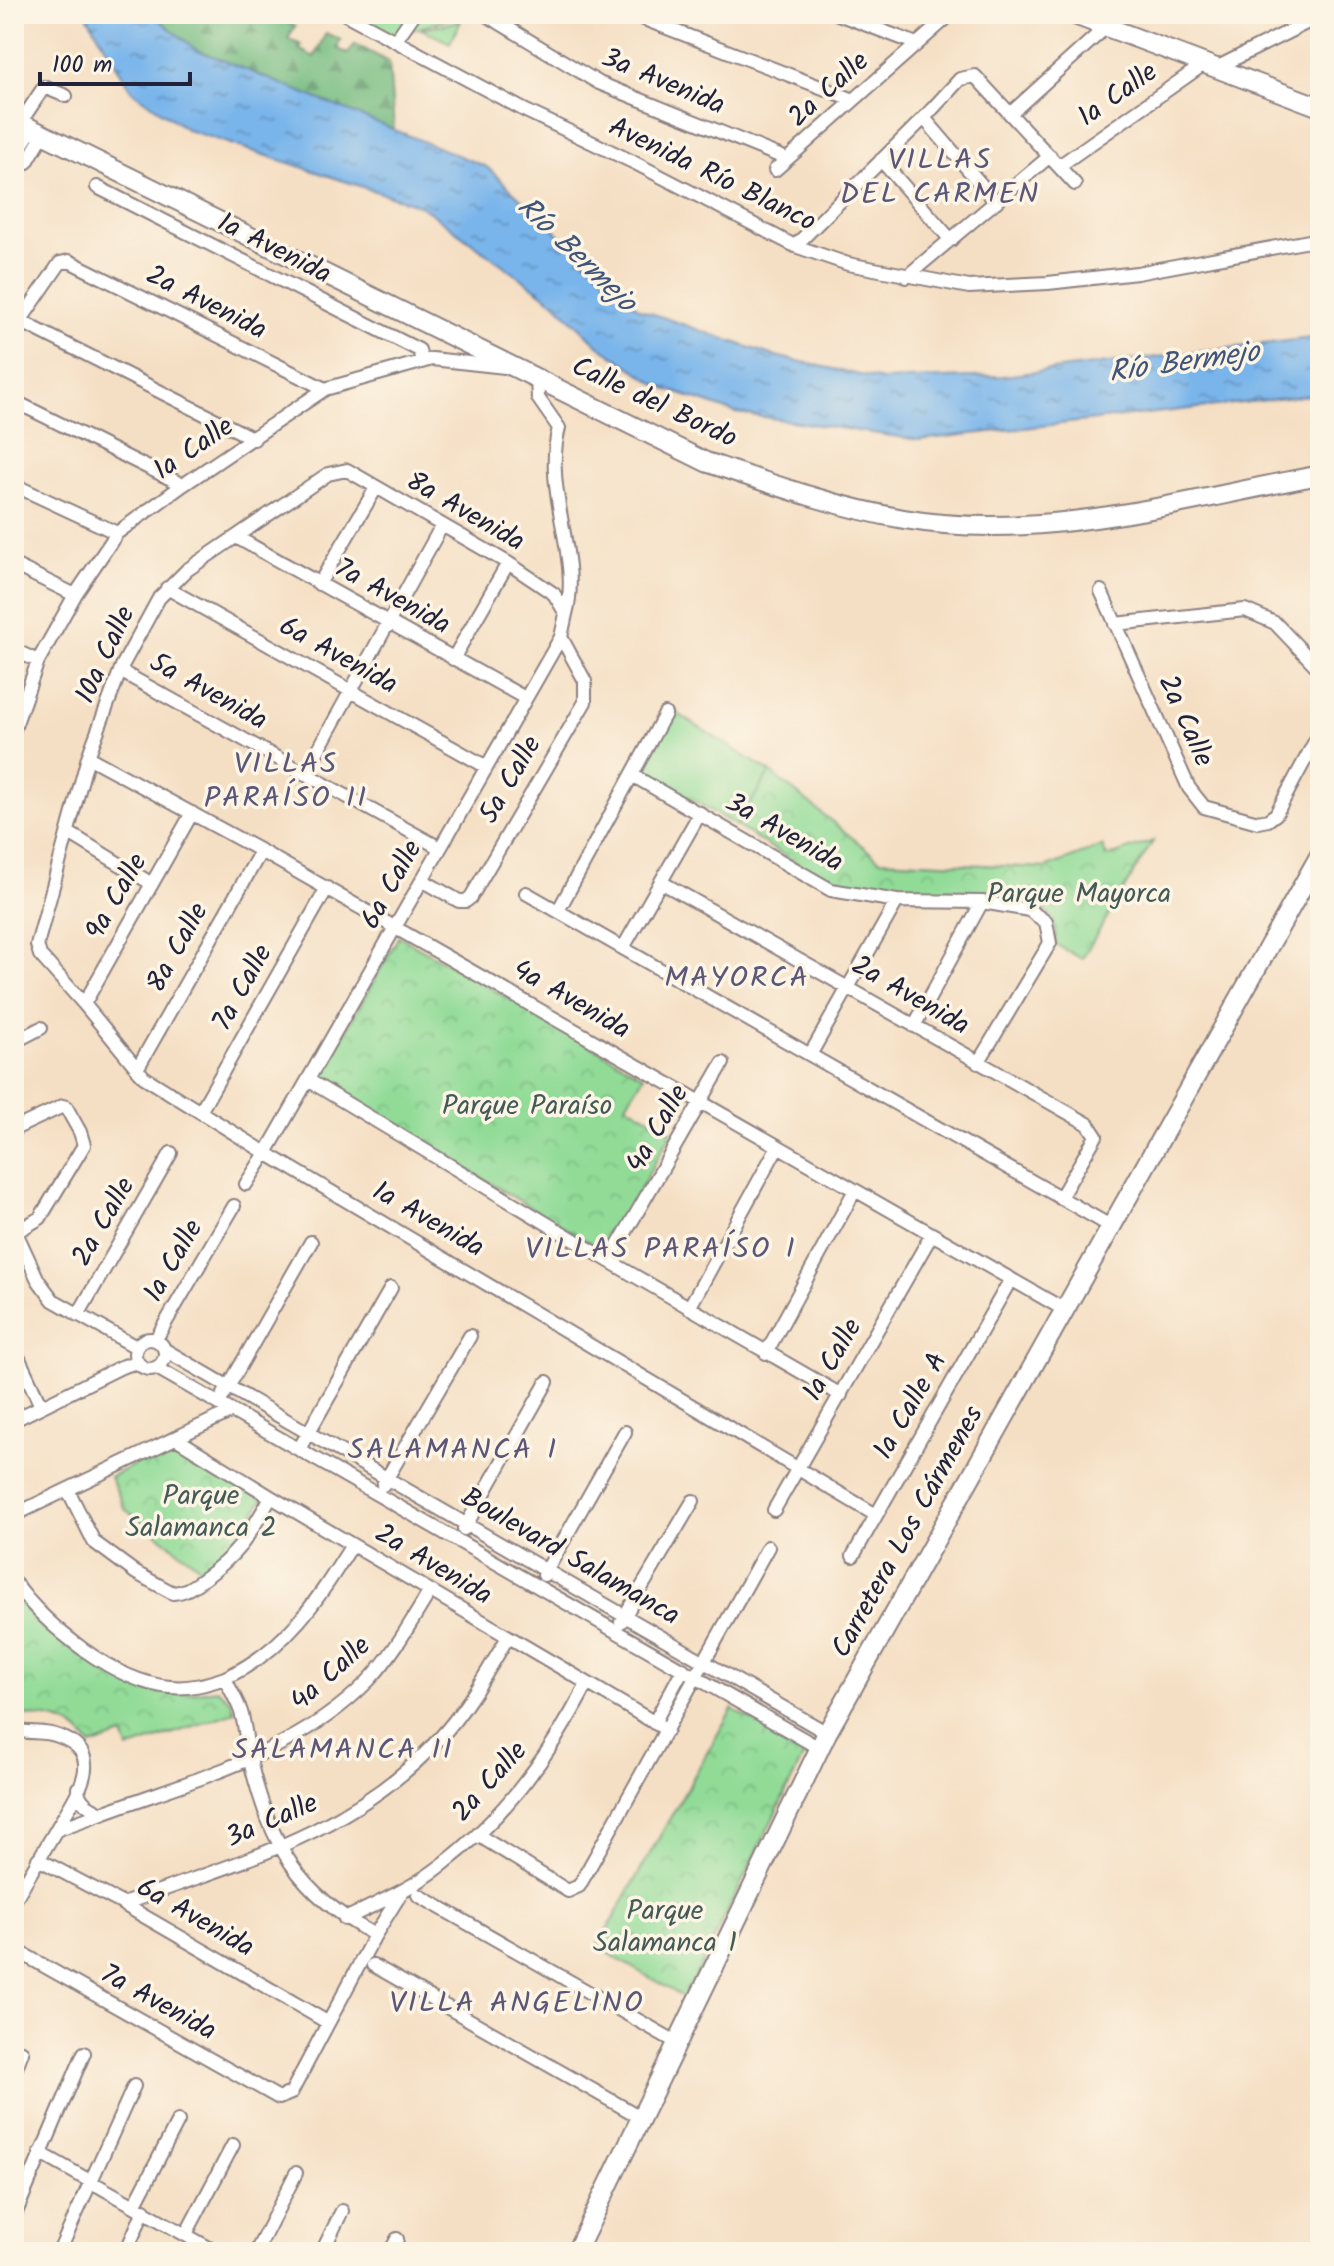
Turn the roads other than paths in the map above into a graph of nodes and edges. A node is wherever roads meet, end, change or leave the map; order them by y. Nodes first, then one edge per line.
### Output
1 (345, 14) edge
2 (427, 14) edge
3 (631, 14) edge
4 (838, 14) edge
5 (951, 14) edge
6 (1072, 14) edge
7 (488, 15) edge
8 (413, 16) edge
9 (1311, 17) edge
10 (1106, 27) junction
11 (396, 40) junction
12 (917, 44) junction
13 (1210, 66) junction
14 (66, 96) dead end
15 (854, 100) junction
16 (1320, 107) edge
17 (1011, 113) junction
18 (924, 118) junction
19 (27, 127) edge
20 (14, 157) edge
21 (787, 159) junction
22 (881, 160) junction
23 (1055, 161) junction
24 (14, 169) edge
25 (775, 170) dead end
26 (1075, 184) dead end
27 (97, 187) dead end
28 (996, 202) junction
29 (1320, 239) edge
30 (951, 240) junction
31 (795, 246) junction
32 (906, 277) junction
33 (17, 326) edge
34 (422, 361) junction
35 (512, 367) junction
36 (537, 380) junction
37 (325, 389) junction
38 (14, 401) edge
39 (254, 439) junction
40 (338, 470) joint
41 (1320, 475) edge
42 (14, 485) edge
43 (183, 485) junction
44 (376, 488) junction
45 (441, 527) junction
46 (117, 533) junction
47 (236, 537) junction
48 (508, 563) junction
49 (14, 565) edge
50 (319, 584) junction
51 (167, 588) junction
52 (1101, 591) dead end
53 (75, 595) junction
54 (564, 610) junction
55 (388, 622) junction
56 (1115, 624) junction
57 (561, 637) junction
58 (14, 650) edge
59 (453, 659) junction
60 (38, 661) junction
61 (1320, 670) edge
62 (120, 671) junction
63 (351, 691) junction
64 (525, 698) junction
65 (665, 714) dead end
66 (14, 729) edge
67 (1320, 732) edge
68 (88, 757) junction
69 (485, 766) junction
70 (305, 774) junction
71 (632, 775) junction
72 (192, 813) junction
73 (700, 813) junction
74 (69, 833) junction
75 (440, 848) junction
76 (261, 851) junction
77 (1320, 855) edge
78 (422, 880) junction
79 (661, 882) junction
80 (152, 884) junction
81 (327, 888) junction
82 (526, 893) dead end
83 (897, 901) junction
84 (982, 902) junction
85 (558, 911) junction
86 (396, 928) junction
87 (37, 945) joint
88 (623, 948) junction
89 (848, 988) junction
90 (84, 1004) junction
91 (914, 1026) junction
92 (41, 1028) dead end
93 (14, 1042) edge
94 (810, 1055) junction
95 (723, 1063) dead end
96 (978, 1063) junction
97 (137, 1069) junction
98 (308, 1080) junction
99 (701, 1102) junction
100 (200, 1112) junction
101 (14, 1129) edge
102 (778, 1146) junction
103 (171, 1153) dead end
104 (266, 1153) junction
105 (246, 1184) dead end
106 (855, 1190) junction
107 (1060, 1198) junction
108 (234, 1206) dead end
109 (1112, 1227) junction
110 (15, 1230) edge
111 (932, 1234) junction
112 (311, 1242) dead end
113 (609, 1261) junction
114 (1011, 1279) junction
115 (391, 1288) dead end
116 (689, 1308) junction
117 (1065, 1310) junction
118 (78, 1315) junction
119 (470, 1336) dead end
120 (156, 1339) junction
121 (136, 1347) junction
122 (14, 1348) edge
123 (165, 1350) junction
124 (766, 1353) junction
125 (137, 1362) junction
126 (157, 1368) junction
127 (547, 1382) dead end
128 (228, 1387) junction
129 (841, 1395) junction
130 (219, 1403) junction
131 (41, 1406) junction
132 (232, 1411) junction
133 (14, 1420) edge
134 (625, 1432) dead end
135 (309, 1433) junction
136 (177, 1439) junction
137 (299, 1449) junction
138 (797, 1470) junction
139 (387, 1479) junction
140 (68, 1490) junction
141 (378, 1494) junction
142 (271, 1497) junction
143 (693, 1501) dead end
144 (774, 1510) dead end
145 (14, 1515) edge
146 (876, 1515) junction
147 (467, 1525) junction
148 (458, 1541) junction
149 (352, 1545) junction
150 (768, 1547) dead end
151 (853, 1556) dead end
152 (546, 1571) junction
153 (14, 1582) edge
154 (538, 1586) junction
155 (430, 1591) junction
156 (625, 1616) junction
157 (616, 1631) junction
158 (508, 1637) junction
159 (705, 1663) junction
160 (683, 1669) junction
161 (696, 1677) junction
162 (225, 1678) junction
163 (587, 1684) junction
164 (654, 1723) junction
165 (667, 1730) junction
166 (15, 1734) edge
167 (823, 1740) junction
168 (249, 1759) junction
169 (78, 1788) junction
170 (102, 1813) junction
171 (56, 1830) junction
172 (478, 1835) junction
173 (278, 1847) junction
174 (38, 1859) junction
175 (403, 1890) junction
176 (418, 1895) dead end
177 (14, 1901) edge
178 (123, 1904) junction
179 (345, 1919) junction
180 (375, 1935) junction
181 (14, 1949) edge
182 (373, 1965) dead end
183 (327, 2022) junction
184 (676, 2042) junction
185 (22, 2052) dead end
186 (84, 2053) dead end
187 (14, 2073) edge
188 (134, 2086) dead end
189 (279, 2098) joint
190 (640, 2117) junction
191 (178, 2121) dead end
192 (233, 2145) dead end
193 (40, 2153) junction
194 (296, 2173) dead end
195 (91, 2180) junction
196 (139, 2207) junction
197 (342, 2211) dead end
198 (14, 2217) edge
199 (397, 2239) dead end
200 (192, 2242) edge
201 (59, 2252) edge
202 (126, 2252) edge
203 (216, 2252) edge
204 (256, 2252) edge
205 (322, 2252) edge
206 (390, 2252) edge
207 (576, 2252) edge

1 - 11 street, Avenida Río Blanco
2 - 8 street
3 - 15 street
4 - 12 street
5 - 12 street, 2a Calle
6 - 10 street
7 - 21 street, 3a Avenida
8 - 11 street
9 - 13 street, 1a Calle
10 - 13 street
10 - 17 street
11 - 31 street, Avenida Río Blanco
12 - 15 street, 2a Calle
13 - 16 street
13 - 23 street, 1a Calle
14 - 19 street
15 - 21 street, 2a Calle
17 - 18 street
17 - 23 street
18 - 22 street
18 - 28 street
19 - 20 street
19 - 24 street
19 - 35 street, Calle del Bordo
21 - 25 street, 2a Calle
22 - 30 street
22 - 31 street
23 - 26 street
23 - 28 street, 1a Calle
27 - 34 street, 1a Avenida
28 - 30 street, 1a Calle
29 - 32 street, Avenida Río Blanco
30 - 32 street, 1a Calle
31 - 32 street, Avenida Río Blanco
33 - 37 street, 2a Avenida
33 - 39 street
34 - 35 street, 1a Calle
34 - 37 street, 1a Calle
35 - 36 street, Calle del Bordo
36 - 41 street, Calle del Bordo
36 - 54 street, 6a Calle
37 - 39 street, 1a Calle
38 - 43 street
39 - 43 street, 1a Calle
40 - 44 street, 8a Avenida
40 - 47 street, 10a Calle
42 - 46 street
43 - 46 street, 1a Calle
44 - 45 street, 8a Avenida
44 - 50 street
45 - 48 street, 8a Avenida
45 - 55 street
46 - 53 street, 1a Calle
47 - 50 street, 7a Avenida
47 - 51 street, 10a Calle
48 - 54 street, 8a Avenida
48 - 59 street
49 - 53 street
50 - 55 street, 7a Avenida
51 - 62 street, 10a Calle
51 - 63 street, 6a Avenida
52 - 56 street, 2a Calle
53 - 60 street, 1a Calle
54 - 57 street, 6a Calle
55 - 59 street, 7a Avenida
55 - 63 street
56 - 61 street
56 - 67 street, 2a Calle
57 - 64 street, 6a Calle
57 - 78 street, 5a Calle
58 - 60 street
59 - 64 street, 7a Avenida
60 - 66 street, 1a Calle
62 - 68 street, 10a Calle
62 - 70 street, 5a Avenida
63 - 69 street, 6a Avenida
63 - 70 street
64 - 69 street, 6a Calle
65 - 71 street
68 - 72 street, 4a Avenida
68 - 74 street, 10a Calle
69 - 75 street, 6a Calle
70 - 75 street, 5a Avenida
71 - 73 street, 3a Avenida
71 - 85 street
72 - 76 street, 4a Avenida
72 - 80 street, 9a Calle
73 - 79 street
73 - 83 street, 3a Avenida
74 - 80 street
74 - 87 street, 10a Calle
75 - 78 street, 6a Calle
76 - 81 street, 4a Avenida
76 - 97 street, 8a Calle
77 - 109 street, Carretera Los Cármenes
78 - 86 street, 6a Calle
79 - 88 street
79 - 89 street, 2a Avenida
80 - 90 street, 9a Calle
81 - 86 street, 4a Avenida
81 - 100 street, 7a Calle
82 - 85 street
83 - 84 street, 3a Avenida
83 - 89 street
84 - 91 street
84 - 96 street, 3a Avenida
85 - 88 street
86 - 98 street, 6a Calle
86 - 99 street, 4a Avenida
87 - 90 street, 1a Avenida
88 - 94 street
89 - 91 street, 2a Avenida
89 - 94 street
90 - 97 street, 1a Avenida
91 - 96 street, 2a Avenida
92 - 93 street
94 - 107 street
95 - 99 street, 4a Calle
96 - 107 street, 2a Avenida
97 - 100 street, 1a Avenida
98 - 104 street, 6a Calle
98 - 113 street
99 - 102 street, 4a Avenida
99 - 113 street, 4a Calle
100 - 104 street, 1a Avenida
101 - 110 street
102 - 106 street, 4a Avenida
102 - 116 street
103 - 118 street, 2a Calle
104 - 105 street, 6a Calle
104 - 138 street, 1a Avenida
106 - 111 street, 4a Avenida
106 - 124 street
107 - 109 street
108 - 120 street, 1a Calle
109 - 117 street, Carretera Los Cármenes
110 - 118 street
111 - 114 street, 4a Avenida
111 - 129 street, 1a Calle
112 - 128 street
113 - 116 street
114 - 117 street, 4a Avenida
114 - 146 street, 1a Calle A
115 - 135 street
116 - 124 street
117 - 167 street, Carretera Los Cármenes
118 - 121 street
119 - 139 street
120 - 121 street
120 - 123 street
121 - 125 street
122 - 131 street
123 - 126 street
123 - 128 street, Boulevard Salamanca
124 - 129 street
125 - 126 street
125 - 131 street
126 - 130 street, Boulevard Salamanca
127 - 147 street
128 - 130 street
128 - 135 street, Boulevard Salamanca
129 - 138 street, 1a Calle
130 - 132 street, Boulevard Salamanca
131 - 133 street
132 - 136 street
132 - 137 street, Boulevard Salamanca
134 - 152 street
135 - 137 street
135 - 139 street, Boulevard Salamanca
136 - 140 street
136 - 142 street, 2a Avenida
137 - 141 street, Boulevard Salamanca
138 - 144 street, 1a Calle
138 - 146 street, 1a Avenida
139 - 141 street
139 - 147 street, Boulevard Salamanca
140 - 142 street
140 - 145 street
141 - 148 street, Boulevard Salamanca
142 - 149 street, 2a Avenida
143 - 156 street
146 - 151 street, 1a Calle A
147 - 148 street
147 - 152 street, Boulevard Salamanca
148 - 154 street, Boulevard Salamanca
149 - 155 street, 2a Avenida
149 - 162 street
150 - 159 street
152 - 154 street
152 - 156 street, Boulevard Salamanca
153 - 162 street
154 - 157 street, Boulevard Salamanca
155 - 158 street, 2a Avenida
155 - 168 street, 4a Calle
156 - 157 street
156 - 159 street, Boulevard Salamanca
157 - 160 street, Boulevard Salamanca
158 - 163 street, 2a Avenida
158 - 173 street, 3a Calle
159 - 161 street
159 - 167 street, Boulevard Salamanca
160 - 161 street, Boulevard Salamanca
160 - 164 street
161 - 165 street
161 - 167 street, Boulevard Salamanca
162 - 168 street
163 - 164 street, 2a Avenida
163 - 172 street, 2a Calle
164 - 165 street, 2a Avenida
165 - 172 street
166 - 169 street
167 - 184 street, Carretera Los Cármenes
168 - 170 street, 4a Calle
168 - 173 street
169 - 170 street
169 - 171 street
170 - 171 street, 4a Calle
171 - 174 street
172 - 175 street, 2a Calle
173 - 178 street, 3a Calle
173 - 179 street
174 - 177 street
174 - 178 street, 6a Avenida
175 - 179 street, 2a Calle
175 - 180 street, 2a Calle
176 - 184 street
178 - 183 street, 6a Avenida
179 - 180 street
180 - 183 street, 2a Calle
181 - 189 street, 7a Avenida
182 - 190 street
183 - 189 street, 2a Calle
184 - 190 street, Carretera Los Cármenes
185 - 187 street
186 - 193 street
188 - 195 street
190 - 207 street, Carretera Los Cármenes
191 - 196 street
192 - 200 street
193 - 195 street
193 - 198 street
194 - 204 street
195 - 196 street
195 - 201 street
196 - 200 street
196 - 202 street
197 - 205 street
199 - 206 street
200 - 203 street

